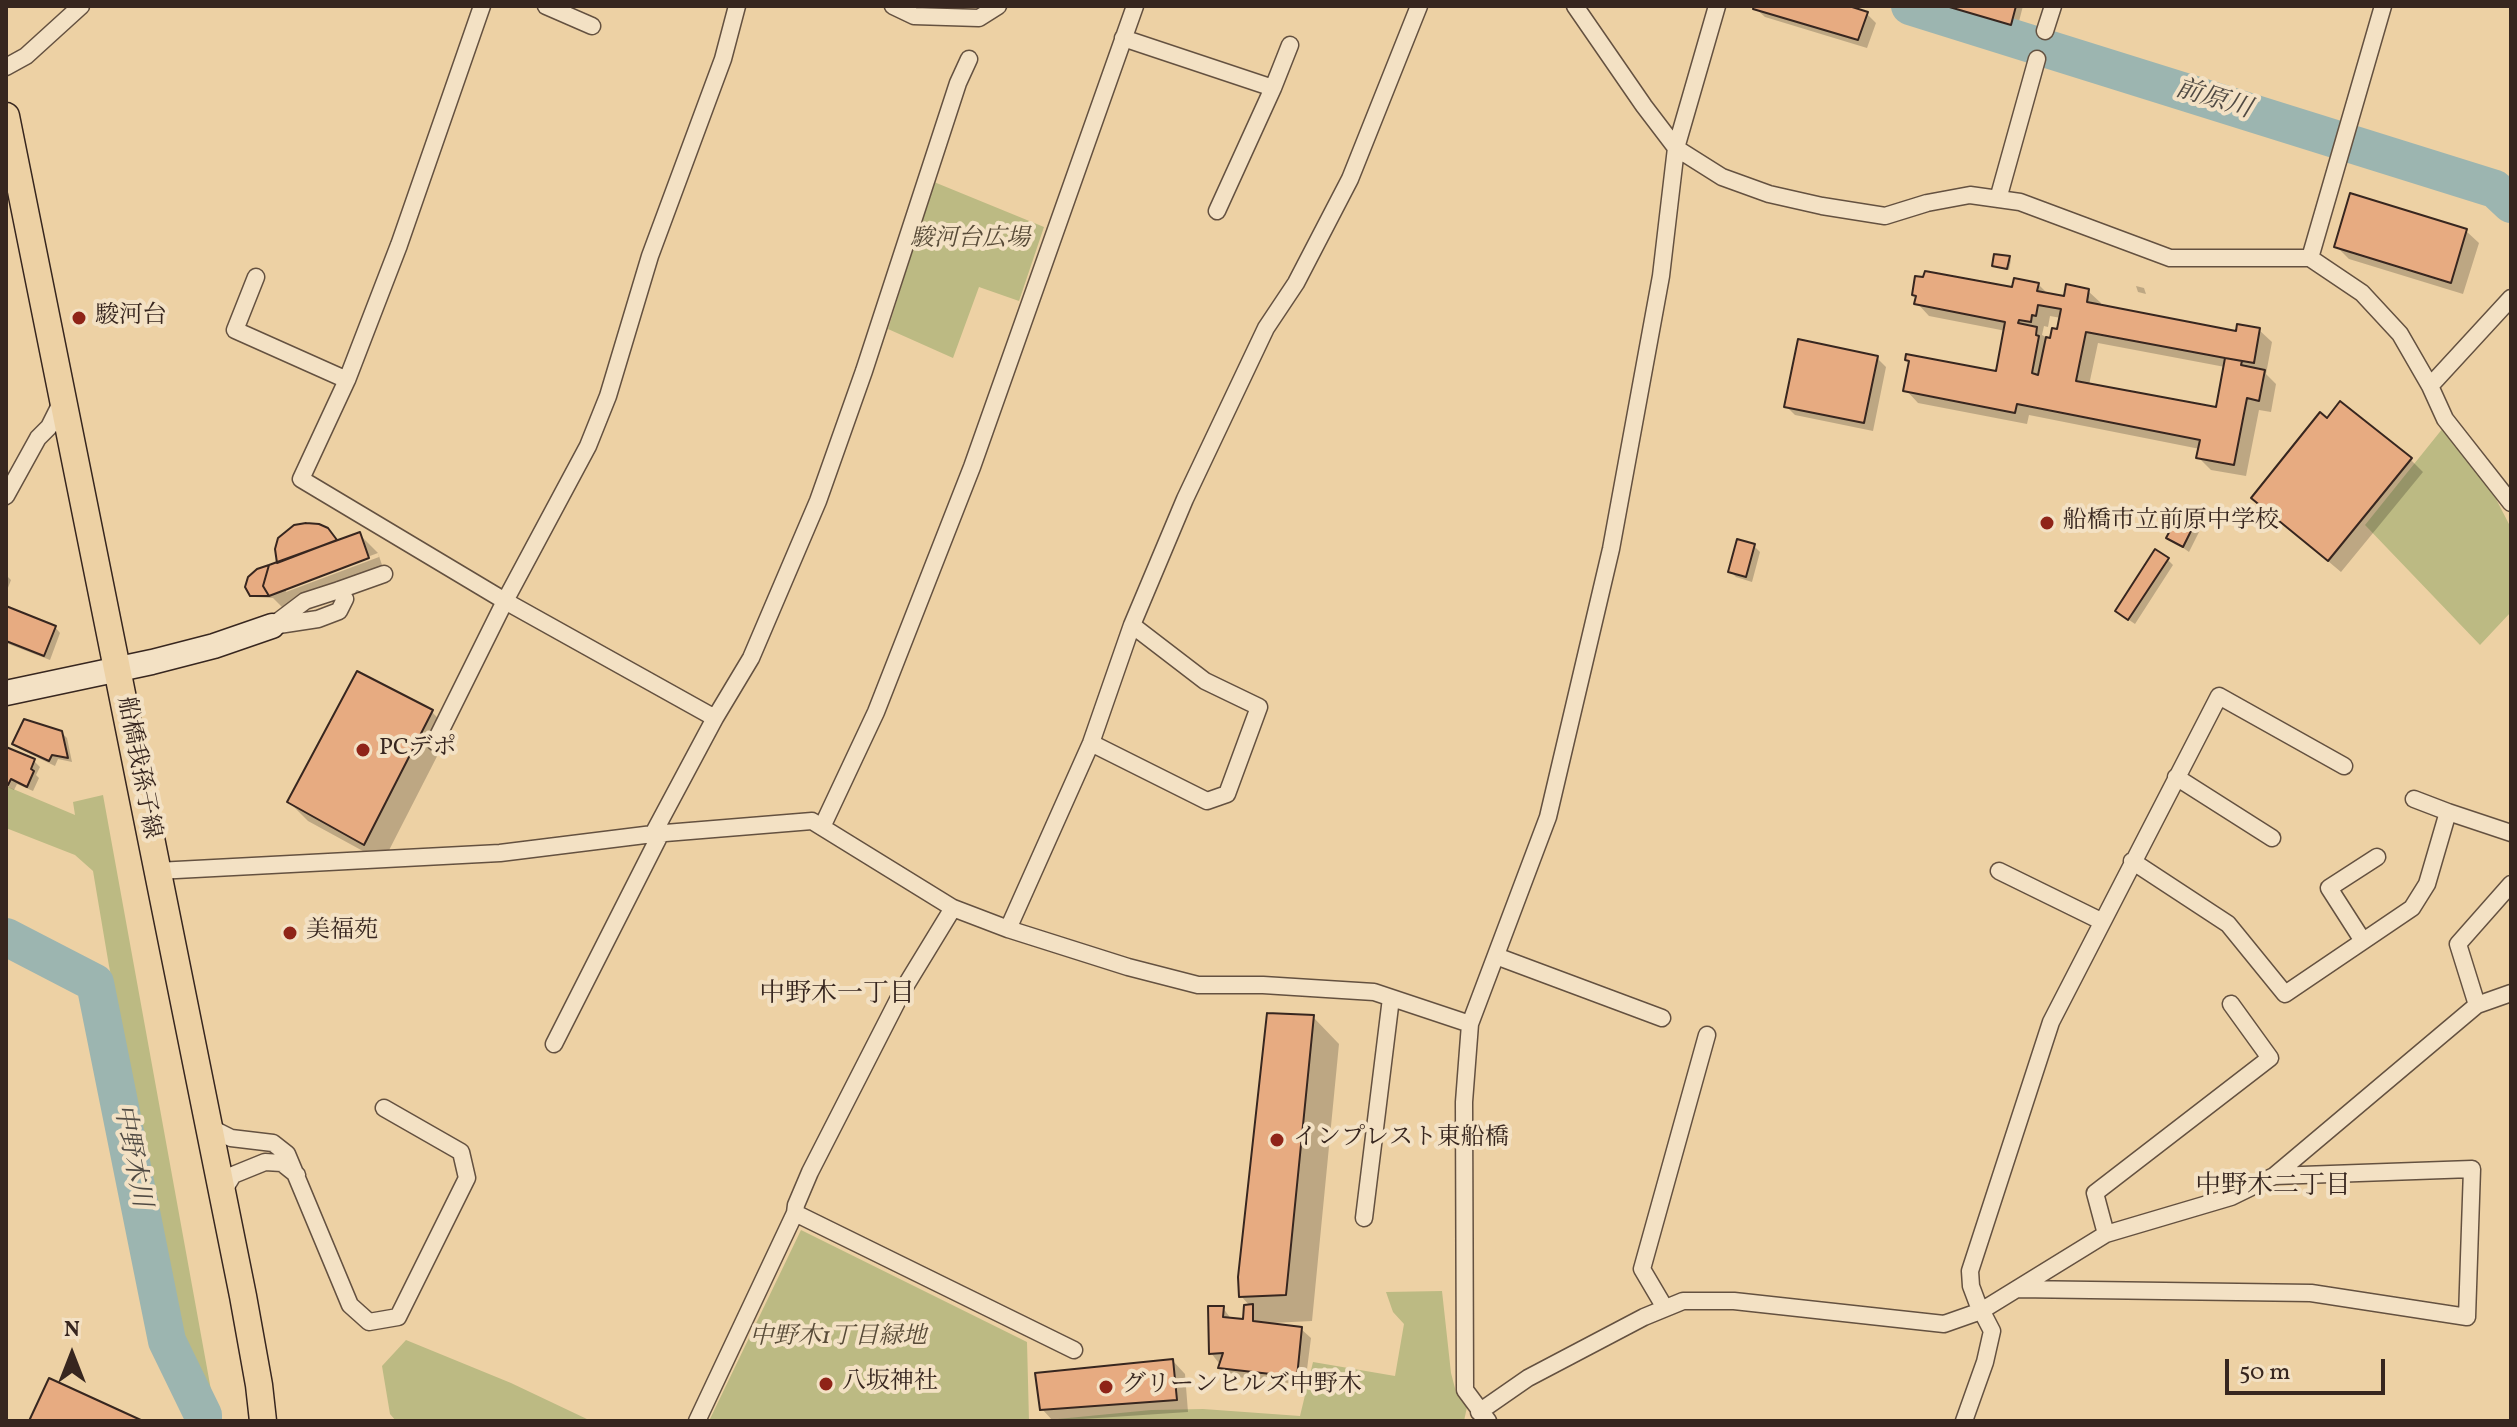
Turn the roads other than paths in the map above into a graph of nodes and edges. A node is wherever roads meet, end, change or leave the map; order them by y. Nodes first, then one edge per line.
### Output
1 (81, 6) edge
2 (482, 6) edge
3 (546, 6) edge
4 (737, 6) edge
5 (893, 6) edge
6 (998, 6) edge
7 (1135, 6) edge
8 (1419, 6) edge
9 (1575, 6) edge
10 (1717, 6) edge
11 (2053, 6) edge
12 (2383, 6) edge
13 (592, 26) dead end
14 (2045, 31) dead end
15 (1123, 38) junction
16 (1290, 45) dead end
17 (969, 59) dead end
18 (2037, 59) dead end
19 (6, 67) edge
20 (1273, 88) junction
21 (6, 116) edge
22 (1676, 148) junction
23 (1998, 199) junction
24 (1217, 211) dead end
25 (2310, 258) junction
26 (256, 277) dead end
27 (2511, 298) edge
28 (347, 380) junction
29 (2430, 386) junction
30 (64, 397) junction
31 (6, 496) edge
32 (2511, 503) edge
33 (384, 574) dead end
34 (505, 601) junction
35 (1132, 625) junction
36 (272, 626) joint
37 (117, 670) junction
38 (6, 693) edge
39 (715, 718) junction
40 (435, 742) dead end
41 (1091, 743) junction
42 (2344, 766) dead end
43 (2176, 777) junction
44 (2414, 799) dead end
45 (2448, 812) junction
46 (822, 827) junction
47 (2511, 833) edge
48 (657, 834) junction
49 (2272, 838) dead end
50 (2377, 857) dead end
51 (2132, 861) junction
52 (157, 871) junction
53 (1999, 871) dead end
54 (2511, 884) edge
55 (953, 908) junction
56 (2101, 921) junction
57 (1008, 929) junction
58 (2363, 941) junction
59 (1496, 956) junction
60 (2511, 993) edge
61 (1391, 998) junction
62 (2231, 1004) dead end
63 (2477, 1005) junction
64 (1662, 1018) dead end
65 (1470, 1024) junction
66 (1707, 1035) dead end
67 (554, 1044) dead end
68 (384, 1108) dead end
69 (209, 1127) junction
70 (298, 1176) junction
71 (2274, 1176) junction
72 (222, 1193) junction
73 (795, 1213) junction
74 (1364, 1218) dead end
75 (2106, 1234) junction
76 (2017, 1289) junction
77 (1665, 1308) junction
78 (1981, 1311) junction
79 (1074, 1350) dead end
80 (1485, 1418) edge
81 (263, 1421) edge
82 (697, 1421) edge
83 (1964, 1421) edge

1 - 19 street
2 - 28 street
3 - 13 street
4 - 34 street
5 - 6 street
7 - 15 street
8 - 35 street
9 - 22 street
10 - 22 street
11 - 14 street
12 - 25 street
15 - 20 street
15 - 46 street
16 - 20 street
17 - 39 street
18 - 23 street
20 - 24 street
21 - 30 main road, 船橋我孫子線
22 - 23 street
22 - 59 street
23 - 25 street
25 - 29 street
26 - 28 street
27 - 29 street
28 - 34 street
29 - 32 street
30 - 31 street
30 - 37 main road, 船橋我孫子線
33 - 36 street
34 - 39 street
34 - 40 street
35 - 41 street
35 - 41 street
36 - 37 street
37 - 38 street
37 - 52 main road, 船橋我孫子線
39 - 48 street
41 - 57 street
42 - 43 street
43 - 49 street
43 - 51 street
44 - 45 street
45 - 47 street
45 - 58 street
46 - 48 street
46 - 55 street
48 - 52 street
48 - 67 street
50 - 58 street
51 - 56 street
51 - 58 street
52 - 69 main road, 船橋我孫子線
53 - 56 street
54 - 63 street
55 - 57 street
55 - 73 street
56 - 78 street
57 - 61 street
59 - 64 street
59 - 65 street
60 - 63 street
61 - 65 street
61 - 74 street
62 - 75 street
63 - 71 street
65 - 80 street
66 - 77 street
68 - 70 street
69 - 70 street
69 - 72 main road, 船橋我孫子線
70 - 72 street
71 - 75 street
71 - 76 street
72 - 81 main road, 船橋我孫子線
73 - 79 street
73 - 82 street
75 - 76 street
76 - 78 street
77 - 78 street
77 - 80 street
78 - 83 street

